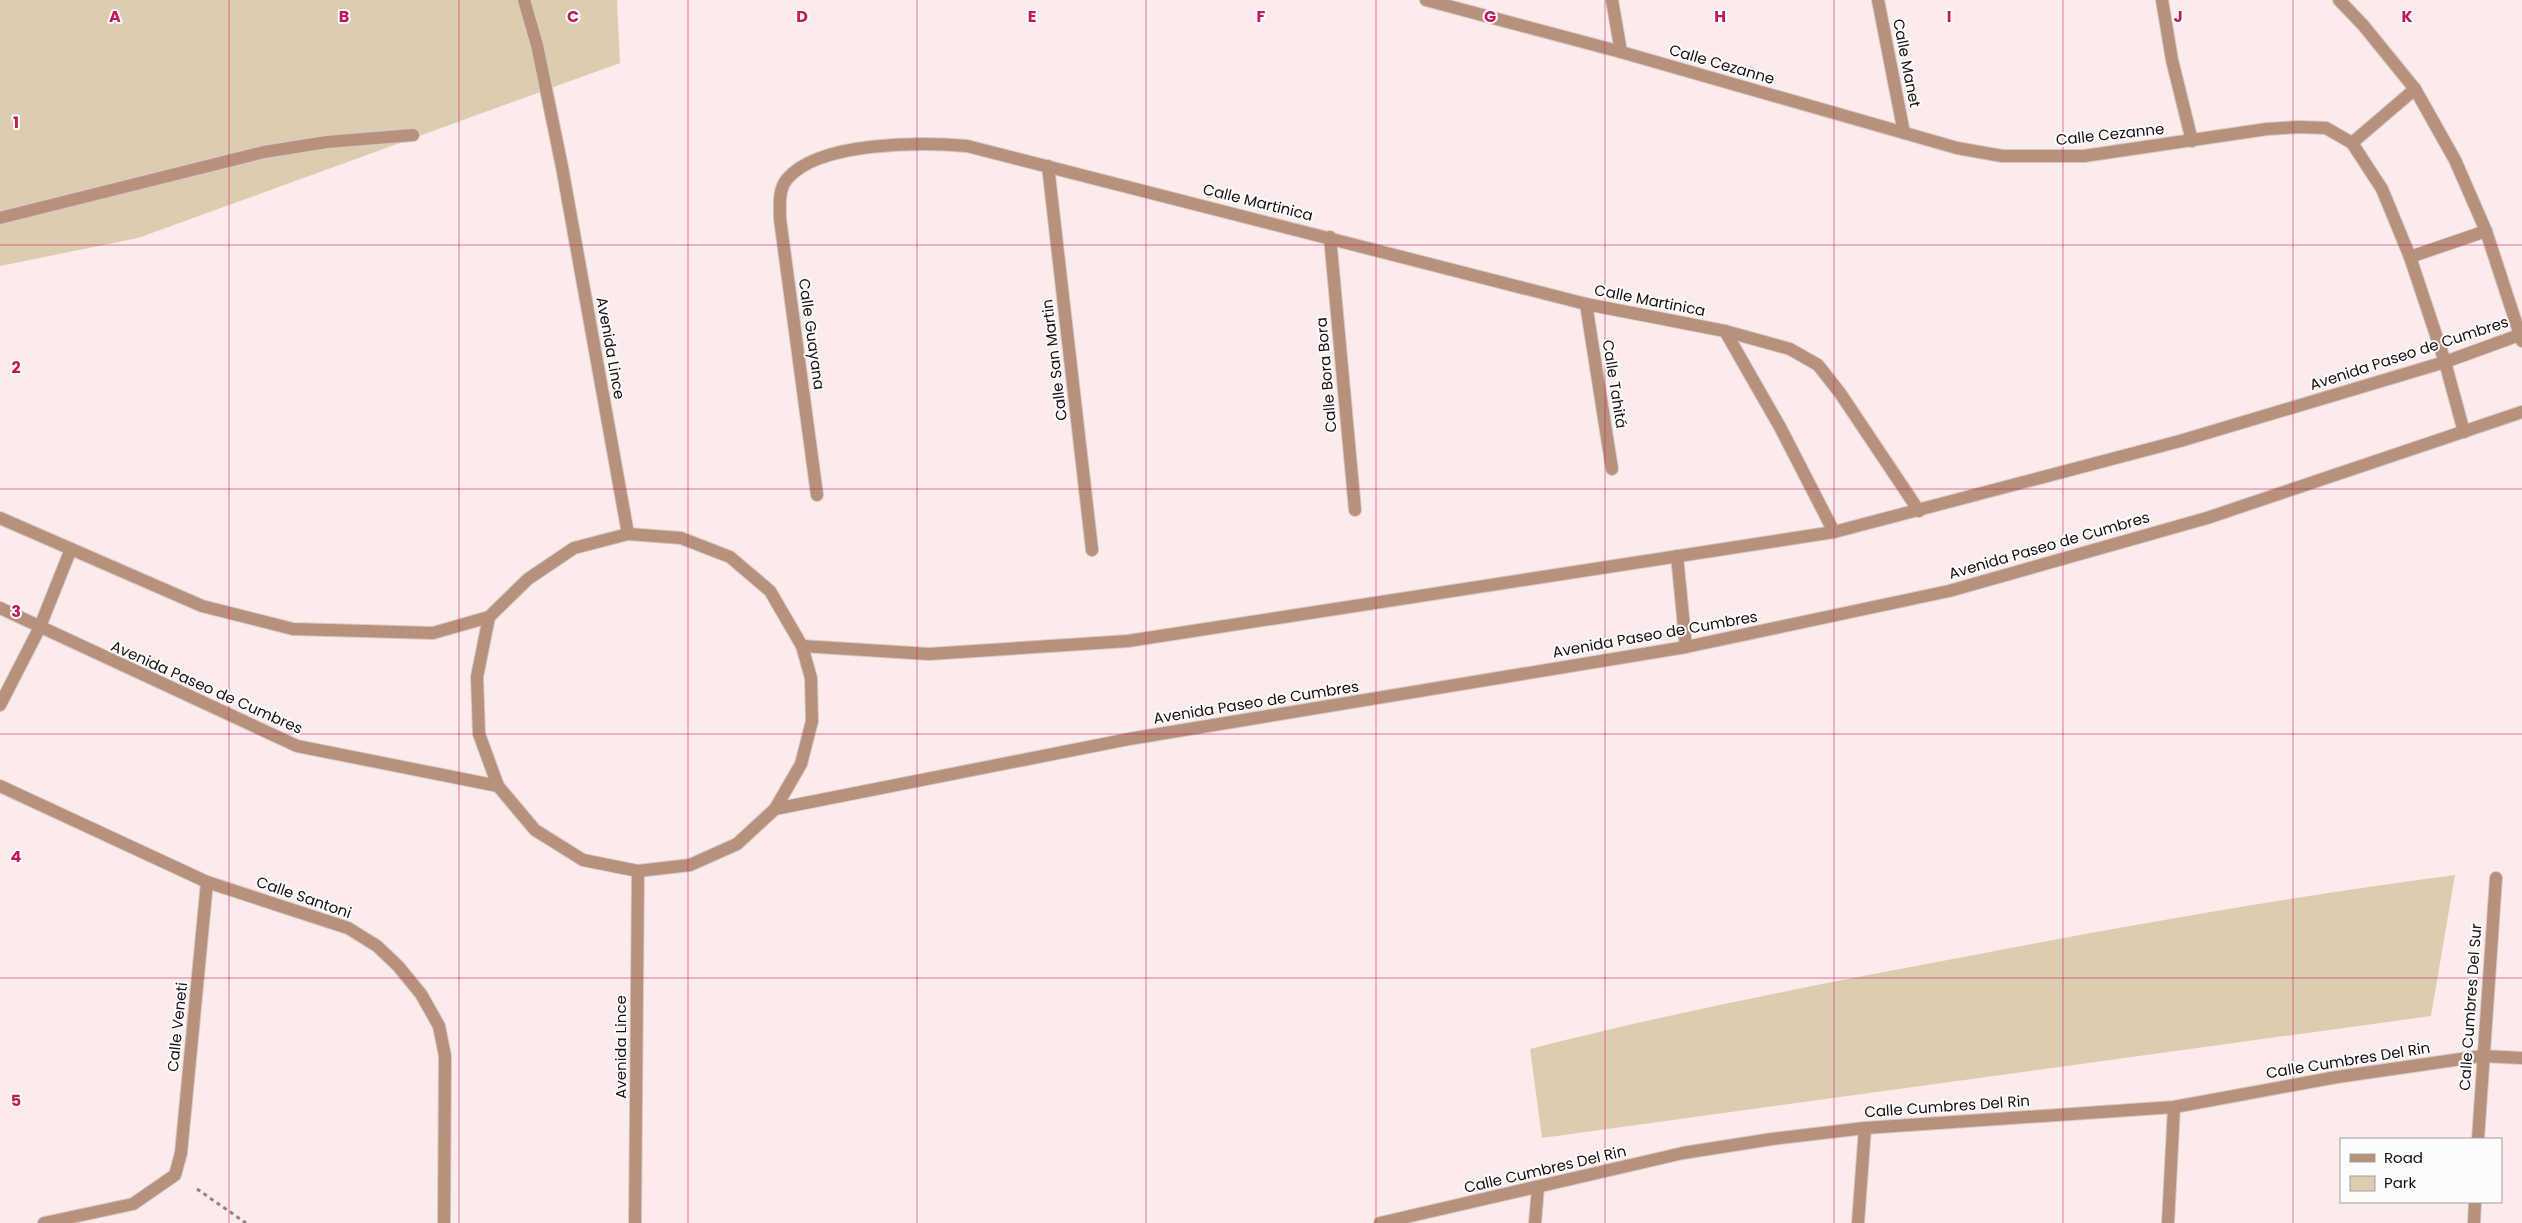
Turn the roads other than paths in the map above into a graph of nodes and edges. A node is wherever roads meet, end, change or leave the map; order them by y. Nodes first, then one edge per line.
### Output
1 (524, 0) edge
2 (1426, 0) edge
3 (1612, 0) edge
4 (1878, 0) edge
5 (2162, 0) edge
6 (2339, 0) edge
7 (1621, 52) junction
8 (2415, 89) junction
9 (1904, 133) junction
10 (413, 135) dead end
11 (2192, 141) junction
12 (2352, 143) junction
13 (1048, 166) junction
14 (787, 179) joint
15 (0, 218) edge
16 (2486, 231) junction
17 (1330, 237) junction
18 (2410, 258) junction
19 (1586, 304) junction
20 (1725, 331) junction
21 (2521, 336) edge
22 (2445, 362) junction
23 (2522, 412) edge
24 (2464, 432) junction
25 (1612, 469) dead end
26 (817, 495) dead end
27 (1354, 510) dead end
28 (1919, 511) junction
29 (0, 518) edge
30 (1834, 532) junction
31 (628, 534) junction
32 (71, 549) junction
33 (1092, 550) dead end
34 (1677, 556) junction
35 (0, 608) edge
36 (489, 617) junction
37 (40, 628) junction
38 (802, 646) junction
39 (1686, 647) junction
40 (0, 705) edge
41 (0, 786) edge
42 (498, 786) junction
43 (775, 809) junction
44 (638, 871) junction
45 (2496, 878) dead end
46 (207, 882) junction
47 (2482, 1056) junction
48 (2522, 1058) edge
49 (2174, 1107) junction
50 (1865, 1128) junction
51 (2478, 1138) edge
52 (1538, 1187) junction
53 (2475, 1203) edge
54 (44, 1223) edge
55 (444, 1223) edge
56 (635, 1223) edge
57 (1380, 1223) edge
58 (1535, 1223) edge
59 (1858, 1223) edge
60 (2168, 1223) edge
61 (2474, 1223) edge

1 - 31 street, Avenida Lince
2 - 7 street, Calle Cezanne
3 - 7 street
4 - 9 street, Calle Manet
5 - 11 street
6 - 8 street
7 - 9 street, Calle Cezanne
8 - 12 street
8 - 16 street
9 - 11 street, Calle Cezanne
10 - 15 street
11 - 12 street, Calle Cezanne
12 - 18 street, Calle Cezanne
13 - 14 street, Calle Martinica
13 - 17 street, Calle Martinica
13 - 33 street, Calle San Martin
14 - 26 street, Calle Guayana
16 - 18 street
16 - 21 street
17 - 19 street, Calle Martinica
17 - 27 street, Calle Bora Bora
18 - 22 street, Calle Cezanne
19 - 20 street, Calle Martinica
19 - 25 street, Calle Tahitá
20 - 28 street, Calle Martinica
20 - 30 street
21 - 22 street, Avenida Paseo de Cumbres
22 - 24 street, Calle Cezanne
22 - 28 street, Avenida Paseo de Cumbres
23 - 24 street, Avenida Paseo de Cumbres
24 - 39 street, Avenida Paseo de Cumbres
28 - 30 street, Avenida Paseo de Cumbres
29 - 32 street
30 - 34 street, Avenida Paseo de Cumbres
31 - 36 street
31 - 38 street
32 - 36 street
32 - 37 street
34 - 38 street, Avenida Paseo de Cumbres
34 - 39 street
35 - 37 street, Avenida Paseo de Cumbres
36 - 42 street
37 - 40 street
37 - 42 street, Avenida Paseo de Cumbres
38 - 43 street
39 - 43 street, Avenida Paseo de Cumbres
41 - 46 street, Calle Santoni
42 - 44 street
43 - 44 street
44 - 56 street, Avenida Lince
45 - 47 street, Calle Cumbres Del Sur
46 - 54 street, Calle Veneti
46 - 55 street, Calle Santoni
47 - 48 street, Calle Cumbres Del Rin
47 - 49 street, Calle Cumbres Del Rin
47 - 51 street, Calle Cumbres Del Sur
49 - 50 street, Calle Cumbres Del Rin
49 - 60 street
50 - 52 street, Calle Cumbres Del Rin
50 - 59 street
52 - 57 street, Calle Cumbres Del Rin
52 - 58 street
53 - 61 street

